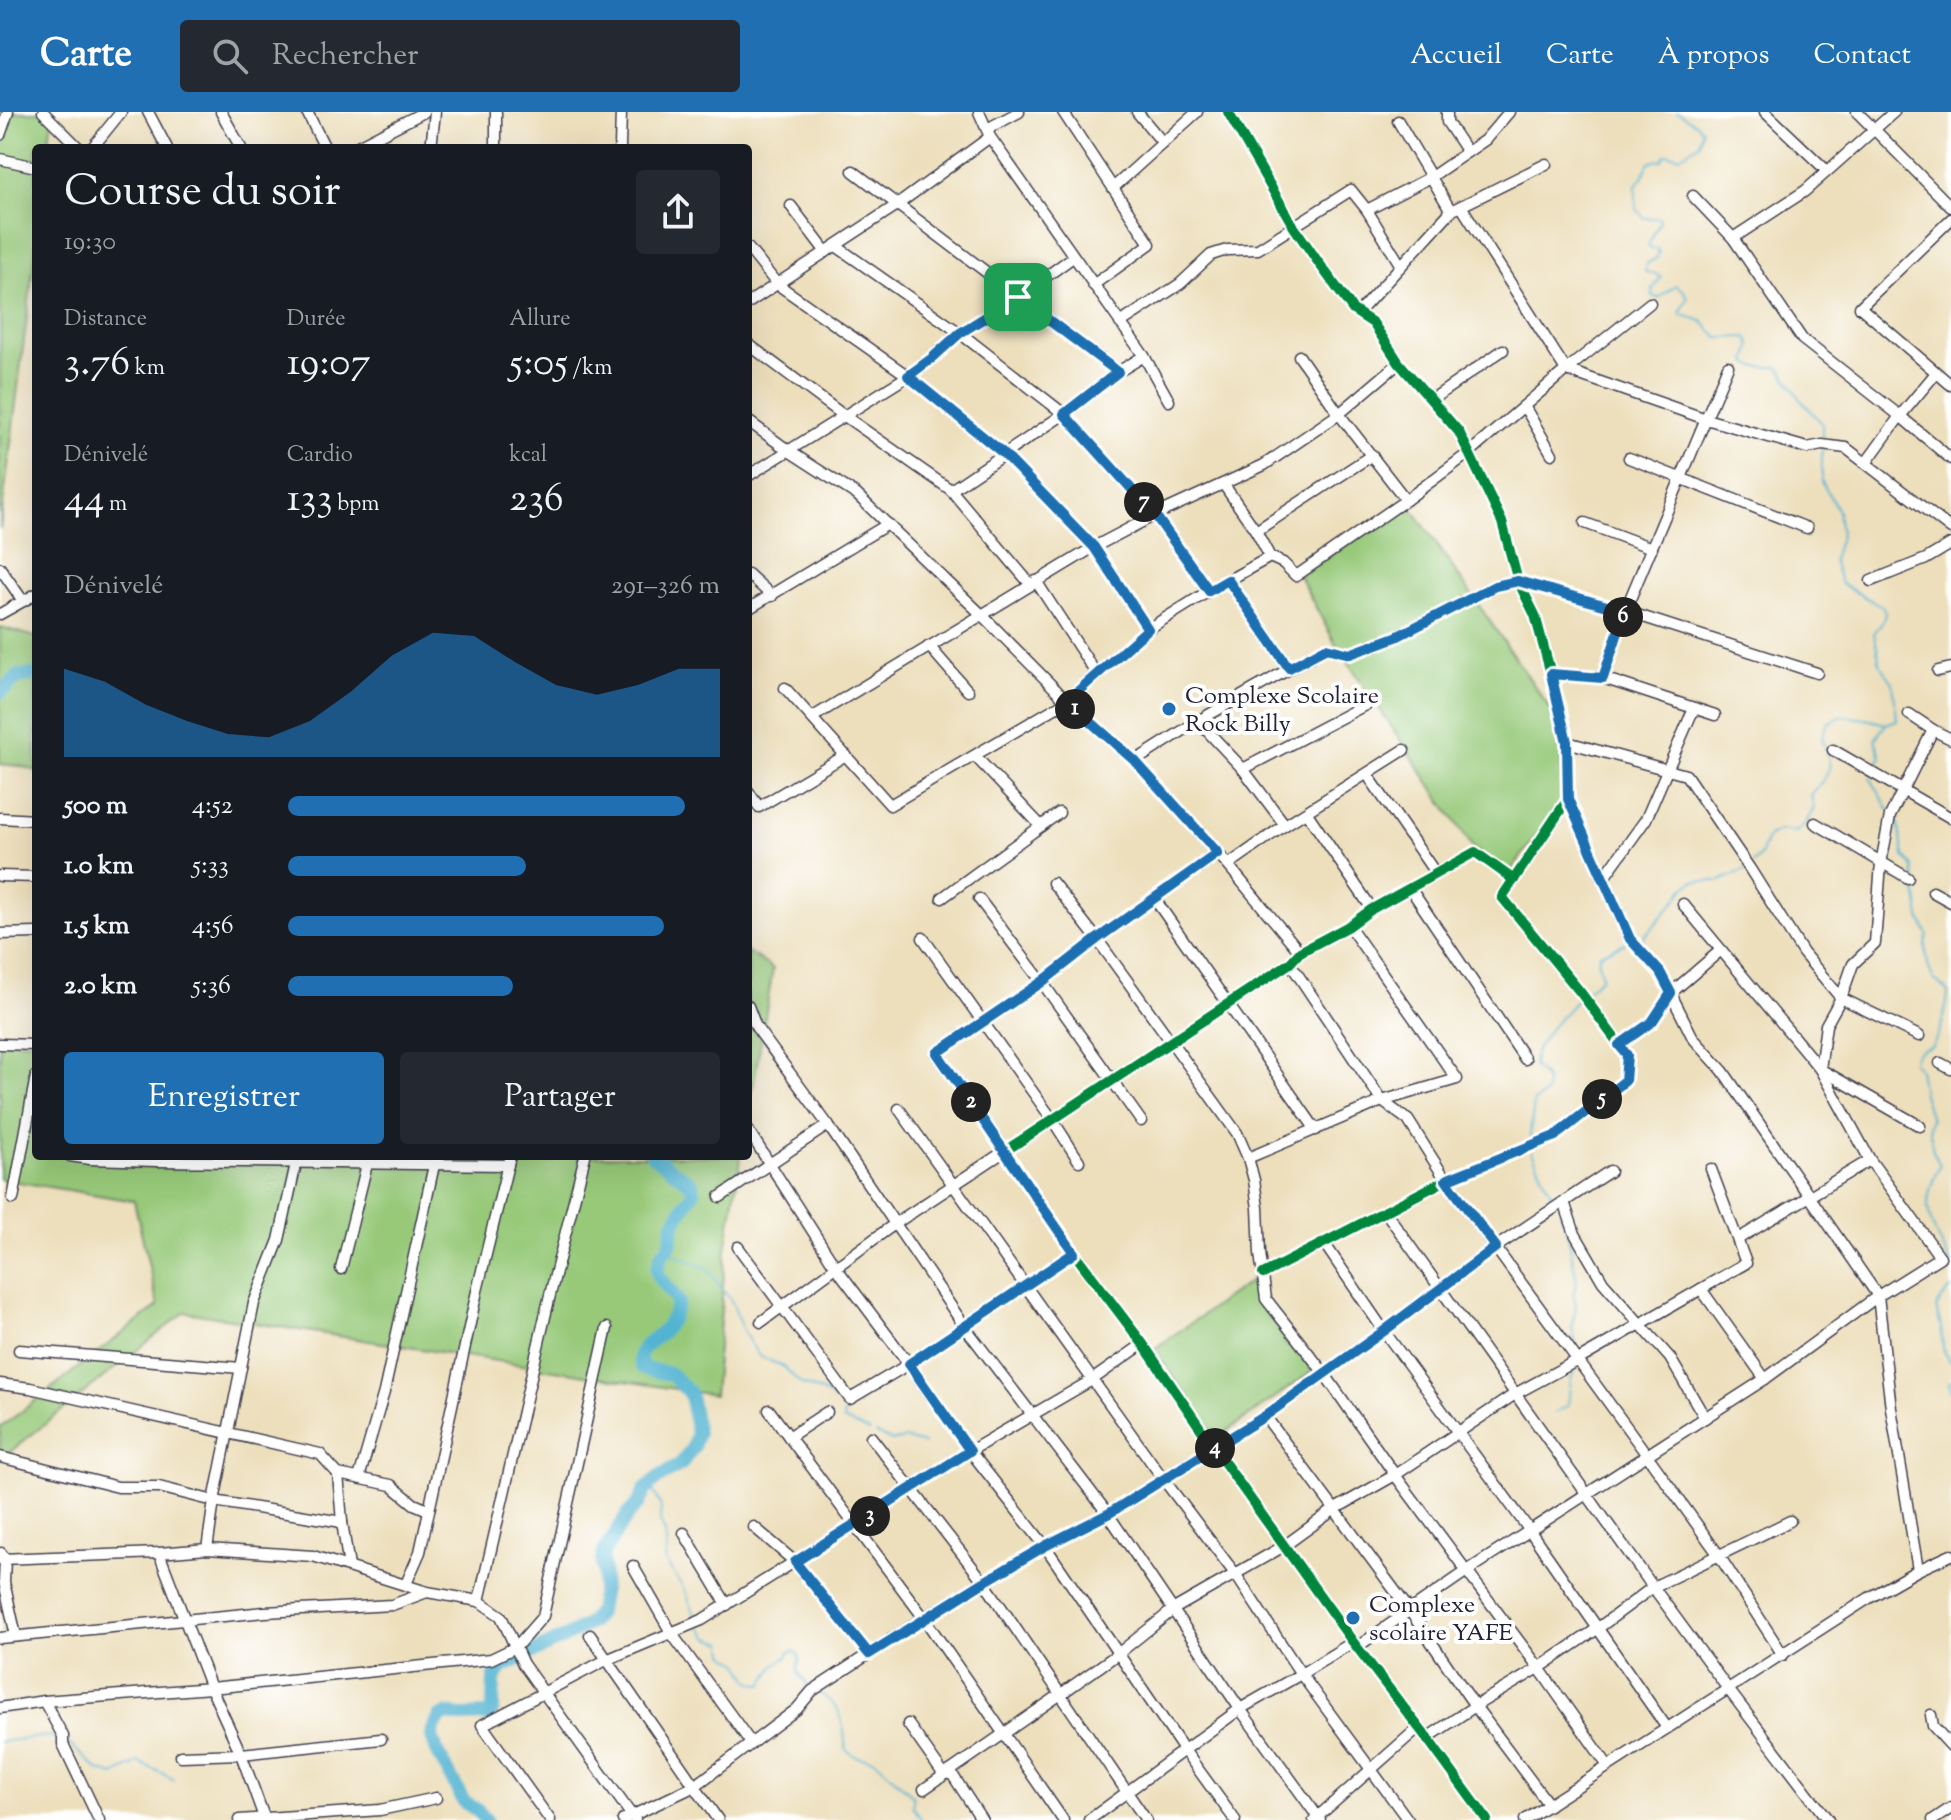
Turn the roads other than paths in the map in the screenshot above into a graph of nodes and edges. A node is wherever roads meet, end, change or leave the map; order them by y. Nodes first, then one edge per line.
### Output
1 (8, 112) edge
2 (43, 112) edge
3 (121, 112) edge
4 (148, 112) edge
5 (221, 112) edge
6 (307, 112) edge
7 (424, 112) edge
8 (435, 112) edge
9 (496, 112) edge
10 (621, 112) edge
11 (979, 112) edge
12 (1019, 112) edge
13 (1063, 112) edge
14 (1137, 112) edge
15 (1197, 112) edge
16 (1228, 112) edge
17 (1447, 112) edge
18 (1509, 112) edge
19 (1765, 112) edge
20 (1857, 112) edge
21 (1894, 112) edge
22 (1398, 121) dead end
23 (1875, 130) junction
24 (988, 133) junction
25 (0, 135) edge
26 (1163, 143) junction
27 (75, 144) edge
28 (95, 144) edge
29 (165, 144) edge
30 (239, 144) edge
31 (323, 144) edge
32 (362, 144) edge
33 (431, 144) edge
34 (496, 144) edge
35 (620, 144) edge
36 (1467, 152) junction
37 (0, 159) edge
38 (1546, 164) dead end
39 (32, 166) edge
40 (853, 171) dead end
41 (1827, 171) junction
42 (1431, 177) junction
43 (1113, 188) junction
44 (1693, 196) dead end
45 (897, 205) junction
46 (791, 206) dead end
47 (1951, 207) edge
48 (1456, 208) junction
49 (1367, 210) junction
50 (1951, 219) edge
51 (1294, 227) junction
52 (1733, 238) junction
53 (831, 249) junction
54 (752, 253) edge
55 (1073, 257) junction
56 (1401, 266) junction
57 (777, 284) junction
58 (1093, 285) junction
59 (1018, 297) junction
60 (752, 300) edge
61 (1650, 303) dead end
62 (1358, 313) junction
63 (1120, 323) junction
64 (960, 333) junction
65 (752, 347) edge
66 (1503, 350) dead end
67 (1144, 356) junction
68 (1299, 356) dead end
69 (1399, 363) junction
70 (1728, 366) dead end
71 (1566, 370) junction
72 (1118, 372) junction
73 (1936, 373) junction
74 (908, 376) junction
75 (1951, 385) edge
76 (1431, 400) junction
77 (1169, 401) dead end
78 (1524, 406) junction
79 (1064, 414) junction
80 (1339, 414) junction
81 (843, 415) junction
82 (1900, 416) junction
83 (1706, 419) junction
84 (752, 424) edge
85 (789, 451) junction
86 (1003, 453) junction
87 (1469, 453) junction
88 (1552, 454) dead end
89 (1372, 455) junction
90 (1629, 458) dead end
91 (1951, 459) edge
92 (1866, 463) junction
93 (752, 474) edge
94 (1680, 479) junction
95 (1224, 485) junction
96 (951, 490) junction
97 (1406, 500) junction
98 (1155, 515) junction
99 (1585, 523) dead end
100 (888, 524) junction
101 (1807, 528) dead end
102 (1951, 529) edge
103 (1256, 531) junction
104 (1951, 544) edge
105 (1094, 547) junction
106 (1652, 548) junction
107 (1270, 557) junction
108 (0, 568) edge
109 (752, 578) edge
110 (1228, 580) junction
111 (1518, 581) junction
112 (1871, 581) dead end
113 (1034, 583) junction
114 (1209, 591) junction
115 (32, 596) edge
116 (772, 596) junction
117 (23, 601) junction
118 (752, 607) edge
119 (1625, 611) junction
120 (0, 614) edge
121 (981, 614) junction
122 (1148, 629) junction
123 (929, 646) junction
124 (1289, 668) junction
125 (1951, 668) edge
126 (1938, 671) dead end
127 (1817, 673) dead end
128 (1551, 674) junction
129 (1097, 675) junction
130 (1603, 678) junction
131 (785, 688) dead end
132 (968, 691) dead end
133 (1067, 701) junction
134 (1367, 704) dead end
135 (1694, 708) junction
136 (1909, 714) dead end
137 (1715, 715) dead end
138 (813, 717) junction
139 (1198, 721) junction
140 (1933, 730) junction
141 (1951, 739) edge
142 (1567, 742) junction
143 (1404, 750) dead end
144 (1833, 750) dead end
145 (846, 755) junction
146 (975, 756) junction
147 (1135, 761) junction
148 (1243, 769) junction
149 (1668, 770) junction
150 (1367, 774) junction
151 (1904, 790) junction
152 (752, 797) edge
153 (1568, 799) junction
154 (1059, 813) dead end
155 (1307, 813) junction
156 (0, 818) edge
157 (1951, 818) edge
158 (32, 820) edge
159 (1815, 823) dead end
160 (1285, 825) junction
161 (1041, 826) junction
162 (1218, 853) junction
163 (1881, 863) junction
164 (1228, 865) junction
165 (1436, 874) junction
166 (0, 876) edge
167 (32, 877) edge
168 (1908, 878) dead end
169 (1603, 879) junction
170 (1514, 880) junction
171 (1053, 883) dead end
172 (1410, 888) junction
173 (1933, 892) dead end
174 (942, 898) dead end
175 (1154, 898) junction
176 (979, 899) dead end
177 (1951, 902) edge
178 (1683, 904) dead end
179 (1372, 909) junction
180 (1349, 926) junction
181 (32, 933) edge
182 (0, 934) edge
183 (923, 938) dead end
184 (1097, 939) junction
185 (1721, 950) junction
186 (1300, 952) junction
187 (1290, 963) junction
188 (1042, 982) junction
189 (1671, 993) junction
190 (1841, 998) junction
191 (1228, 1004) junction
192 (983, 1022) junction
193 (752, 1029) edge
194 (1919, 1036) dead end
195 (1172, 1042) junction
196 (0, 1044) edge
197 (32, 1045) edge
198 (1619, 1045) junction
199 (1525, 1059) dead end
200 (1940, 1063) dead end
201 (1820, 1069) junction
202 (1951, 1069) edge
203 (1112, 1079) junction
204 (32, 1097) edge
205 (1382, 1101) junction
206 (899, 1109) dead end
207 (1052, 1119) junction
208 (1141, 1121) dead end
209 (828, 1125) junction
210 (1920, 1126) dead end
211 (1316, 1130) junction
212 (752, 1136) edge
213 (22, 1150) junction
214 (32, 1151) edge
215 (1005, 1151) junction
216 (1248, 1158) junction
217 (296, 1160) edge
218 (368, 1160) edge
219 (434, 1160) edge
220 (584, 1160) edge
221 (1870, 1160) junction
222 (509, 1161) edge
223 (1079, 1161) dead end
224 (770, 1162) junction
225 (1711, 1169) dead end
226 (1610, 1171) dead end
227 (1446, 1180) junction
228 (953, 1186) junction
229 (720, 1197) dead end
230 (1810, 1197) junction
231 (13, 1199) dead end
232 (1560, 1205) junction
233 (1385, 1211) junction
234 (896, 1223) junction
235 (1738, 1239) junction
236 (1324, 1243) junction
237 (738, 1247) dead end
238 (1496, 1247) junction
239 (1074, 1253) junction
240 (835, 1266) junction
241 (341, 1269) dead end
242 (1263, 1274) junction
243 (1025, 1285) junction
244 (1441, 1288) junction
245 (1701, 1289) junction
246 (1878, 1296) junction
247 (782, 1306) junction
248 (761, 1322) dead end
249 (1640, 1324) junction
250 (965, 1327) junction
251 (607, 1328) dead end
252 (1384, 1331) junction
253 (1143, 1344) junction
254 (19, 1350) dead end
255 (1578, 1360) junction
256 (909, 1364) junction
257 (241, 1368) junction
258 (1324, 1373) junction
259 (1765, 1379) junction
260 (1092, 1380) junction
261 (0, 1384) edge
262 (1515, 1394) junction
263 (769, 1410) dead end
264 (827, 1412) dead end
265 (1032, 1416) junction
266 (1265, 1416) junction
267 (1705, 1418) junction
268 (228, 1432) junction
269 (1457, 1432) junction
270 (789, 1437) junction
271 (871, 1437) dead end
272 (1214, 1448) junction
273 (970, 1451) junction
274 (1647, 1455) junction
275 (0, 1457) edge
276 (338, 1474) junction
277 (1395, 1475) junction
278 (359, 1478) junction
279 (1164, 1480) junction
280 (910, 1489) junction
281 (1588, 1495) junction
282 (214, 1501) junction
283 (1335, 1509) junction
284 (428, 1510) junction
285 (1108, 1514) junction
286 (1790, 1521) dead end
287 (342, 1522) junction
288 (854, 1526) junction
289 (754, 1527) dead end
290 (1530, 1531) junction
291 (684, 1533) dead end
292 (1045, 1546) junction
293 (1284, 1546) junction
294 (207, 1549) junction
295 (159, 1553) junction
296 (1718, 1554) junction
297 (1951, 1555) edge
298 (2, 1556) edge
299 (795, 1562) junction
300 (633, 1566) dead end
301 (349, 1567) junction
302 (1918, 1570) junction
303 (1467, 1571) junction
304 (1236, 1575) junction
305 (984, 1582) junction
306 (406, 1584) junction
307 (1653, 1587) junction
308 (427, 1592) junction
309 (479, 1601) junction
310 (727, 1605) junction
311 (1174, 1609) junction
312 (1410, 1611) junction
313 (924, 1618) junction
314 (185, 1619) junction
315 (1597, 1629) junction
316 (672, 1634) junction
317 (590, 1635) dead end
318 (16, 1636) junction
319 (0, 1638) edge
320 (1355, 1644) junction
321 (1119, 1653) junction
322 (869, 1654) junction
323 (519, 1655) junction
324 (1783, 1655) junction
325 (606, 1660) junction
326 (1539, 1668) junction
327 (1301, 1674) junction
328 (211, 1688) junction
329 (1728, 1689) junction
330 (544, 1693) junction
331 (1061, 1694) junction
332 (44, 1701) junction
333 (1475, 1706) junction
334 (0, 1708) edge
335 (1240, 1709) junction
336 (1931, 1715) dead end
337 (908, 1724) dead end
338 (1418, 1728) junction
339 (1667, 1728) junction
340 (1003, 1734) junction
341 (1427, 1738) junction
342 (381, 1739) dead end
343 (751, 1743) junction
344 (1951, 1746) edge
345 (1184, 1750) junction
346 (241, 1754) junction
347 (181, 1756) dead end
348 (1608, 1766) junction
349 (1371, 1770) junction
350 (947, 1773) junction
351 (695, 1786) junction
352 (924, 1789) dead end
353 (1127, 1794) junction
354 (436, 1798) dead end
355 (1549, 1805) junction
356 (1951, 1808) edge
357 (264, 1819) edge
358 (630, 1819) edge
359 (1317, 1819) edge
360 (99, 1820) edge
361 (239, 1820) edge
362 (550, 1820) edge
363 (718, 1820) edge
364 (982, 1820) edge
365 (1063, 1820) edge
366 (1089, 1820) edge
367 (1146, 1820) edge
368 (1235, 1820) edge
369 (1408, 1820) edge
370 (1487, 1820) edge
371 (1525, 1820) edge
372 (1828, 1820) edge
373 (1933, 1820) edge

1 - 25 street
2 - 27 street
3 - 28 street
4 - 29 street
5 - 30 street
6 - 31 street
7 - 32 street
8 - 33 street
9 - 34 street
10 - 35 street
11 - 24 street
12 - 24 street
13 - 43 street
14 - 26 street
15 - 26 street
16 - 51 street
17 - 36 street
18 - 36 street
19 - 41 street
20 - 23 street
21 - 23 street
22 - 42 street
23 - 41 street
23 - 47 street
24 - 45 street
24 - 55 street
26 - 43 street
36 - 42 street
37 - 39 street
38 - 48 street
40 - 45 street
41 - 52 street
42 - 48 street
42 - 49 street
43 - 58 street
44 - 52 street
45 - 53 street
45 - 59 street
46 - 53 street
48 - 56 street
48 - 71 street
49 - 51 street
49 - 56 street
50 - 73 street
51 - 62 street
51 - 63 street
52 - 82 street
53 - 57 street
53 - 64 street
54 - 57 street
55 - 58 street
55 - 59 street
56 - 62 street
57 - 60 street
57 - 74 street
58 - 63 street
59 - 64 street
59 - 72 street
61 - 71 street
62 - 69 street
63 - 67 street
64 - 74 street
64 - 79 street
65 - 81 street
66 - 76 street
67 - 72 street
67 - 77 street
68 - 80 street
69 - 76 street
69 - 80 street
70 - 83 street
71 - 78 street
71 - 83 street
72 - 79 street
73 - 75 street
73 - 82 street
74 - 81 street
74 - 86 street
76 - 87 street
78 - 87 street
78 - 88 street
79 - 86 street
79 - 98 street
80 - 89 street
80 - 95 street
81 - 85 street
81 - 96 street
82 - 91 street
82 - 92 street
83 - 92 street
83 - 94 street
84 - 85 street
85 - 93 street
85 - 100 street
86 - 96 street
86 - 105 street
87 - 97 street
87 - 111 street
89 - 97 street
89 - 103 street
90 - 94 street
92 - 102 street
94 - 101 street
94 - 106 street
95 - 98 street
95 - 103 street
96 - 113 street
97 - 107 street
98 - 105 street
98 - 114 street
99 - 106 street
100 - 116 street
100 - 121 street
103 - 107 street
104 - 112 street
105 - 113 street
105 - 122 street
106 - 119 street
107 - 110 street
108 - 117 street
109 - 116 street
110 - 114 street
110 - 124 street
111 - 119 street
111 - 124 street
111 - 128 street
113 - 121 street
113 - 129 street
114 - 122 street
115 - 117 street
116 - 118 street
117 - 120 street
119 - 127 street
119 - 130 street
121 - 123 street
121 - 133 street
122 - 129 street
123 - 132 street
123 - 138 street
124 - 139 street
125 - 126 street
128 - 130 street
128 - 142 street
129 - 133 street
130 - 135 street
131 - 138 street
133 - 146 street
133 - 147 street
134 - 148 street
135 - 137 street
135 - 149 street
136 - 140 street
138 - 145 street
139 - 147 street
139 - 148 street
140 - 141 street
140 - 151 street
142 - 149 street
142 - 153 street
143 - 150 street
144 - 151 street
145 - 146 street
145 - 152 street
146 - 161 street
147 - 162 street
148 - 160 street
149 - 169 street
149 - 190 street
150 - 155 street
150 - 165 street
151 - 157 street
151 - 163 street
153 - 169 street
153 - 170 street
154 - 161 street
155 - 160 street
155 - 179 street
156 - 158 street
159 - 163 street
160 - 164 street
161 - 174 street
162 - 164 street
162 - 175 street
163 - 168 street
163 - 190 street
164 - 186 street
165 - 170 street
165 - 172 street
166 - 167 street
169 - 189 street
170 - 198 street
171 - 184 street
172 - 179 street
172 - 199 street
173 - 177 street
175 - 184 street
175 - 191 street
176 - 188 street
178 - 185 street
179 - 180 street
180 - 186 street
180 - 205 street
181 - 182 street
183 - 192 street
184 - 188 street
184 - 195 street
185 - 189 street
185 - 201 street
186 - 187 street
187 - 191 street
187 - 205 street
188 - 192 street
188 - 203 street
189 - 198 street
189 - 230 street
190 - 194 street
190 - 201 street
191 - 195 street
191 - 211 street
192 - 207 street
192 - 215 street
193 - 209 street
195 - 203 street
195 - 216 street
196 - 197 street
198 - 227 street
200 - 202 street
201 - 210 street
201 - 221 street
203 - 207 street
203 - 208 street
204 - 213 street
205 - 211 street
205 - 227 street
206 - 228 street
207 - 215 street
207 - 223 street
209 - 224 street
209 - 234 street
211 - 216 street
212 - 224 street
213 - 214 street
213 - 231 street
215 - 228 street
215 - 239 street
216 - 242 street
217 - 218 street
217 - 257 street
218 - 219 street
218 - 241 street
219 - 222 street
219 - 278 street
220 - 309 street
221 - 230 street
221 - 246 street
222 - 284 street
224 - 229 street
224 - 240 street
225 - 235 street
226 - 232 street
227 - 233 street
227 - 238 street
228 - 234 street
228 - 243 street
230 - 235 street
230 - 246 street
232 - 238 street
232 - 249 street
233 - 236 street
233 - 244 street
234 - 240 street
234 - 250 street
235 - 245 street
236 - 242 street
236 - 252 street
237 - 247 street
238 - 244 street
238 - 255 street
239 - 243 street
239 - 253 street
240 - 247 street
240 - 256 street
242 - 258 street
243 - 250 street
243 - 260 street
244 - 252 street
244 - 262 street
245 - 249 street
245 - 259 street
246 - 259 street
246 - 302 street
247 - 248 street
247 - 256 street
249 - 255 street
249 - 267 street
250 - 256 street
250 - 265 street
251 - 323 street
252 - 258 street
252 - 269 street
253 - 260 street
253 - 272 street
254 - 257 street
255 - 262 street
255 - 274 street
256 - 273 street
257 - 268 street
258 - 266 street
258 - 277 street
259 - 267 street
260 - 265 street
260 - 279 street
261 - 268 street
262 - 269 street
262 - 281 street
263 - 270 street
264 - 270 street
265 - 273 street
265 - 285 street
266 - 272 street
266 - 283 street
267 - 274 street
268 - 276 street
268 - 282 street
269 - 277 street
269 - 290 street
270 - 288 street
271 - 280 street
272 - 279 street
272 - 293 street
273 - 280 street
273 - 292 street
274 - 281 street
274 - 296 street
275 - 282 street
276 - 278 street
276 - 287 street
277 - 283 street
277 - 303 street
278 - 284 street
279 - 285 street
279 - 304 street
280 - 288 street
280 - 305 street
281 - 290 street
281 - 307 street
282 - 287 street
282 - 294 street
283 - 293 street
283 - 312 street
284 - 306 street
285 - 292 street
285 - 311 street
286 - 296 street
287 - 301 street
288 - 299 street
288 - 313 street
289 - 299 street
290 - 303 street
290 - 315 street
291 - 310 street
292 - 305 street
292 - 321 street
293 - 304 street
293 - 320 street
294 - 295 street
294 - 301 street
295 - 298 street
295 - 314 street
296 - 307 street
296 - 324 street
297 - 302 street
298 - 318 street
299 - 310 street
299 - 322 street
300 - 316 street
301 - 306 street
302 - 324 street
303 - 312 street
303 - 326 street
304 - 311 street
304 - 327 street
305 - 313 street
305 - 331 street
306 - 308 street
307 - 315 street
307 - 329 street
308 - 309 street
308 - 314 street
309 - 323 street
310 - 316 street
311 - 321 street
311 - 335 street
312 - 320 street
312 - 333 street
313 - 322 street
313 - 340 street
314 - 318 street
314 - 328 street
315 - 326 street
315 - 339 street
316 - 325 street
316 - 343 street
317 - 325 street
318 - 319 street
320 - 327 street
320 - 338 street
321 - 331 street
321 - 345 street
322 - 343 street
323 - 328 street
323 - 330 street
324 - 329 street
325 - 330 street
325 - 351 street
326 - 333 street
326 - 348 street
327 - 335 street
327 - 349 street
328 - 332 street
328 - 346 street
329 - 339 street
329 - 372 street
330 - 358 street
330 - 362 street
331 - 340 street
331 - 353 street
332 - 334 street
332 - 360 street
333 - 341 street
333 - 355 street
335 - 345 street
335 - 359 street
336 - 344 street
337 - 350 street
338 - 341 street
338 - 349 street
339 - 348 street
340 - 350 street
340 - 365 street
341 - 370 street
342 - 346 street
343 - 351 street
345 - 353 street
345 - 368 street
346 - 347 street
346 - 357 street
348 - 355 street
349 - 359 street
349 - 369 street
350 - 352 street
350 - 364 street
351 - 358 street
351 - 363 street
353 - 366 street
353 - 367 street
354 - 357 street
355 - 371 street
356 - 373 street
357 - 361 street

